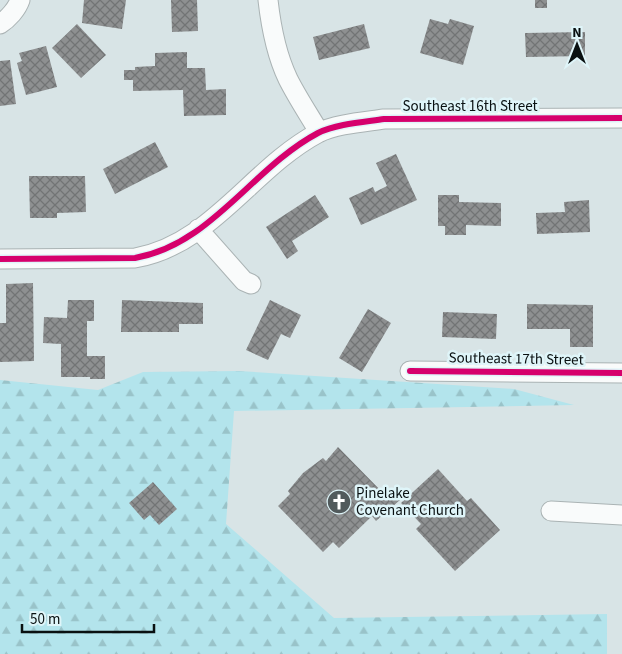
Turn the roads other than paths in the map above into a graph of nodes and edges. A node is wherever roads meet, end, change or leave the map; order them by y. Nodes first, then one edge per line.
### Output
1 (20, 0) edge
2 (268, 0) edge
3 (0, 24) edge
4 (622, 118) edge
5 (319, 132) junction
6 (198, 230) junction
7 (0, 259) edge
8 (251, 284) dead end
9 (410, 371) dead end
10 (622, 373) edge
11 (551, 511) dead end
12 (622, 515) edge

1 - 3 street
2 - 5 street
4 - 5 street, Southeast 16th Street
5 - 6 street, Southeast 16th Street
6 - 7 street, Southeast 16th Street
6 - 8 street
9 - 10 street, Southeast 17th Street
11 - 12 street

